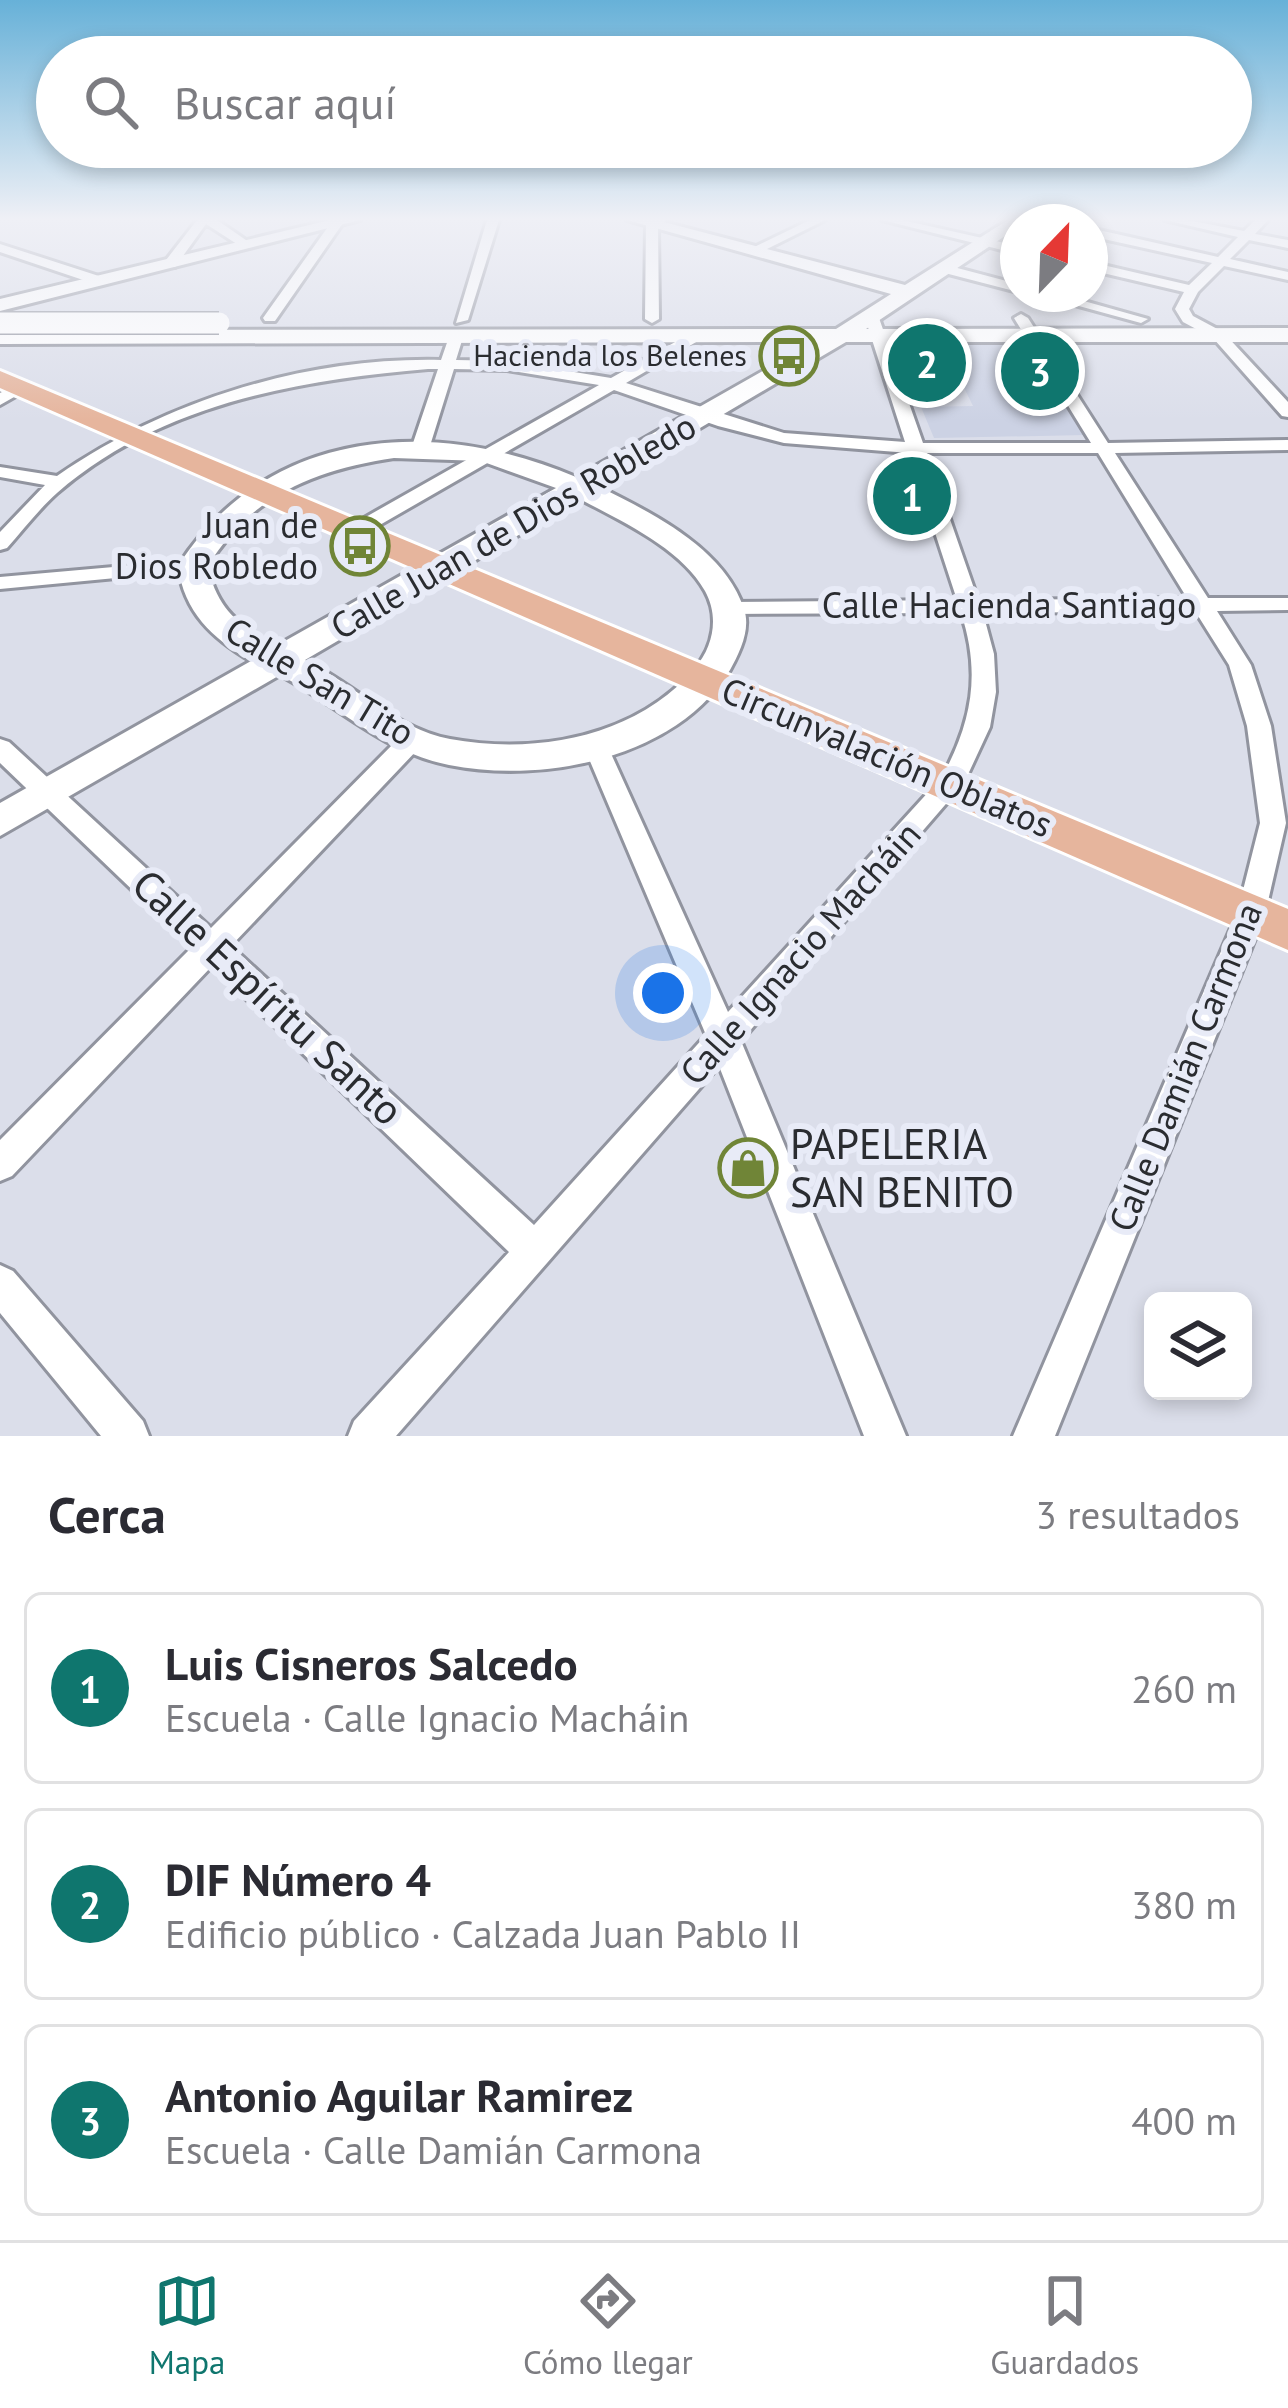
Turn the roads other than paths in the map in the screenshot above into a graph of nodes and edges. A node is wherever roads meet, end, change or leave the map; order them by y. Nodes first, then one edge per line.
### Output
1 (75, 287) edge
2 (292, 287) edge
3 (472, 287) edge
4 (651, 287) edge
5 (889, 287) edge
6 (920, 287) edge
7 (1179, 287) edge
8 (1195, 287) edge
9 (1192, 290) junction
10 (911, 293) junction
11 (0, 305) edge
12 (1108, 311) edge
13 (270, 318) junction
14 (652, 319) junction
15 (1141, 319) junction
16 (1188, 319) junction
17 (1288, 319) edge
18 (367, 320) junction
19 (216, 327) junction
20 (459, 327) junction
21 (1026, 327) junction
22 (1, 334) edge
23 (404, 334) junction
24 (1288, 334) edge
25 (698, 335) junction
26 (877, 335) junction
27 (1218, 335) junction
28 (838, 339) junction
29 (450, 362) junction
30 (612, 383) junction
31 (7, 389) edge
32 (1288, 412) edge
33 (706, 414) junction
34 (144, 431) junction
35 (1102, 445) junction
36 (1288, 445) edge
37 (912, 446) junction
38 (420, 449) junction
39 (487, 455) junction
40 (0, 472) edge
41 (59, 482) junction
42 (268, 484) junction
43 (574, 488) junction
44 (371, 522) junction
45 (0, 544) edge
46 (194, 566) junction
47 (459, 571) junction
48 (0, 583) edge
49 (970, 604) junction
50 (1205, 604) junction
51 (1288, 604) edge
52 (730, 608) junction
53 (279, 662) junction
54 (706, 679) junction
55 (411, 741) junction
56 (596, 747) junction
57 (0, 748) edge
58 (951, 783) junction
59 (49, 793) junction
60 (0, 821) edge
61 (1269, 922) edge
62 (216, 945) junction
63 (724, 1039) junction
64 (0, 1164) edge
65 (534, 1250) junction
66 (0, 1284) edge
67 (128, 1436) edge
68 (369, 1436) edge
69 (885, 1436) edge
70 (1034, 1436) edge

1 - 11 street
2 - 13 street
3 - 20 street
4 - 14 street
5 - 10 street
6 - 10 street
7 - 9 street
8 - 9 street
9 - 16 street
10 - 26 street
12 - 15 street
13 - 18 street
13 - 22 street
14 - 20 street
14 - 26 street
15 - 16 street
15 - 21 street
16 - 17 street
16 - 27 street
18 - 19 street
18 - 20 street
19 - 22 street, bridge
19 - 23 street
20 - 23 street
20 - 25 street
20 - 29 street
21 - 26 street
21 - 27 street
21 - 35 street, Calle Damián Carmona
22 - 23 street
22 - 34 main road
24 - 27 street
25 - 28 street
25 - 30 street
26 - 28 street
26 - 37 street, Calle Ignacio Macháin
27 - 32 street
28 - 33 street, Calle Juan de Dios Robledo
29 - 30 street
29 - 34 street
29 - 38 street
30 - 33 street
30 - 39 street
31 - 34 main road
33 - 37 street
33 - 43 street, Calle Juan de Dios Robledo
34 - 41 street
34 - 42 main road
35 - 36 street
35 - 37 street
35 - 50 street, Calle Damián Carmona
37 - 49 street, Calle Ignacio Macháin
38 - 39 street
38 - 42 street
39 - 43 street
39 - 44 street
40 - 41 street
41 - 45 street
42 - 44 main road
42 - 46 street
42 - 47 main road
43 - 47 street, Calle Juan de Dios Robledo
43 - 52 street
44 - 47 main road
46 - 48 street
46 - 53 street, Calle San Tito
47 - 53 street, Calle Juan de Dios Robledo
47 - 54 main road, Circunvalación Oblatos
49 - 50 street, Calle Hacienda Santiago
49 - 52 street, Calle Hacienda Santiago
49 - 58 street, Calle Ignacio Macháin
50 - 51 street, Calle Hacienda Santiago
50 - 61 street, Calle Damián Carmona
52 - 54 street
53 - 55 street, Calle San Tito
53 - 59 street, Calle Juan de Dios Robledo
54 - 56 street, Calle San Tito
54 - 58 main road, Circunvalación Oblatos
55 - 56 street, Calle San Tito
55 - 62 street
56 - 63 street
57 - 59 street, Calle Espíritu Santo
58 - 61 main road, Circunvalación Oblatos
58 - 63 street, Calle Ignacio Macháin
59 - 60 street, Calle Juan de Dios Robledo
59 - 62 street, Calle Espíritu Santo
61 - 70 street, Calle Damián Carmona
62 - 64 street
62 - 65 street, Calle Espíritu Santo
63 - 65 street, Calle Ignacio Macháin
63 - 69 street
65 - 68 street, Calle Ignacio Macháin
66 - 67 street

